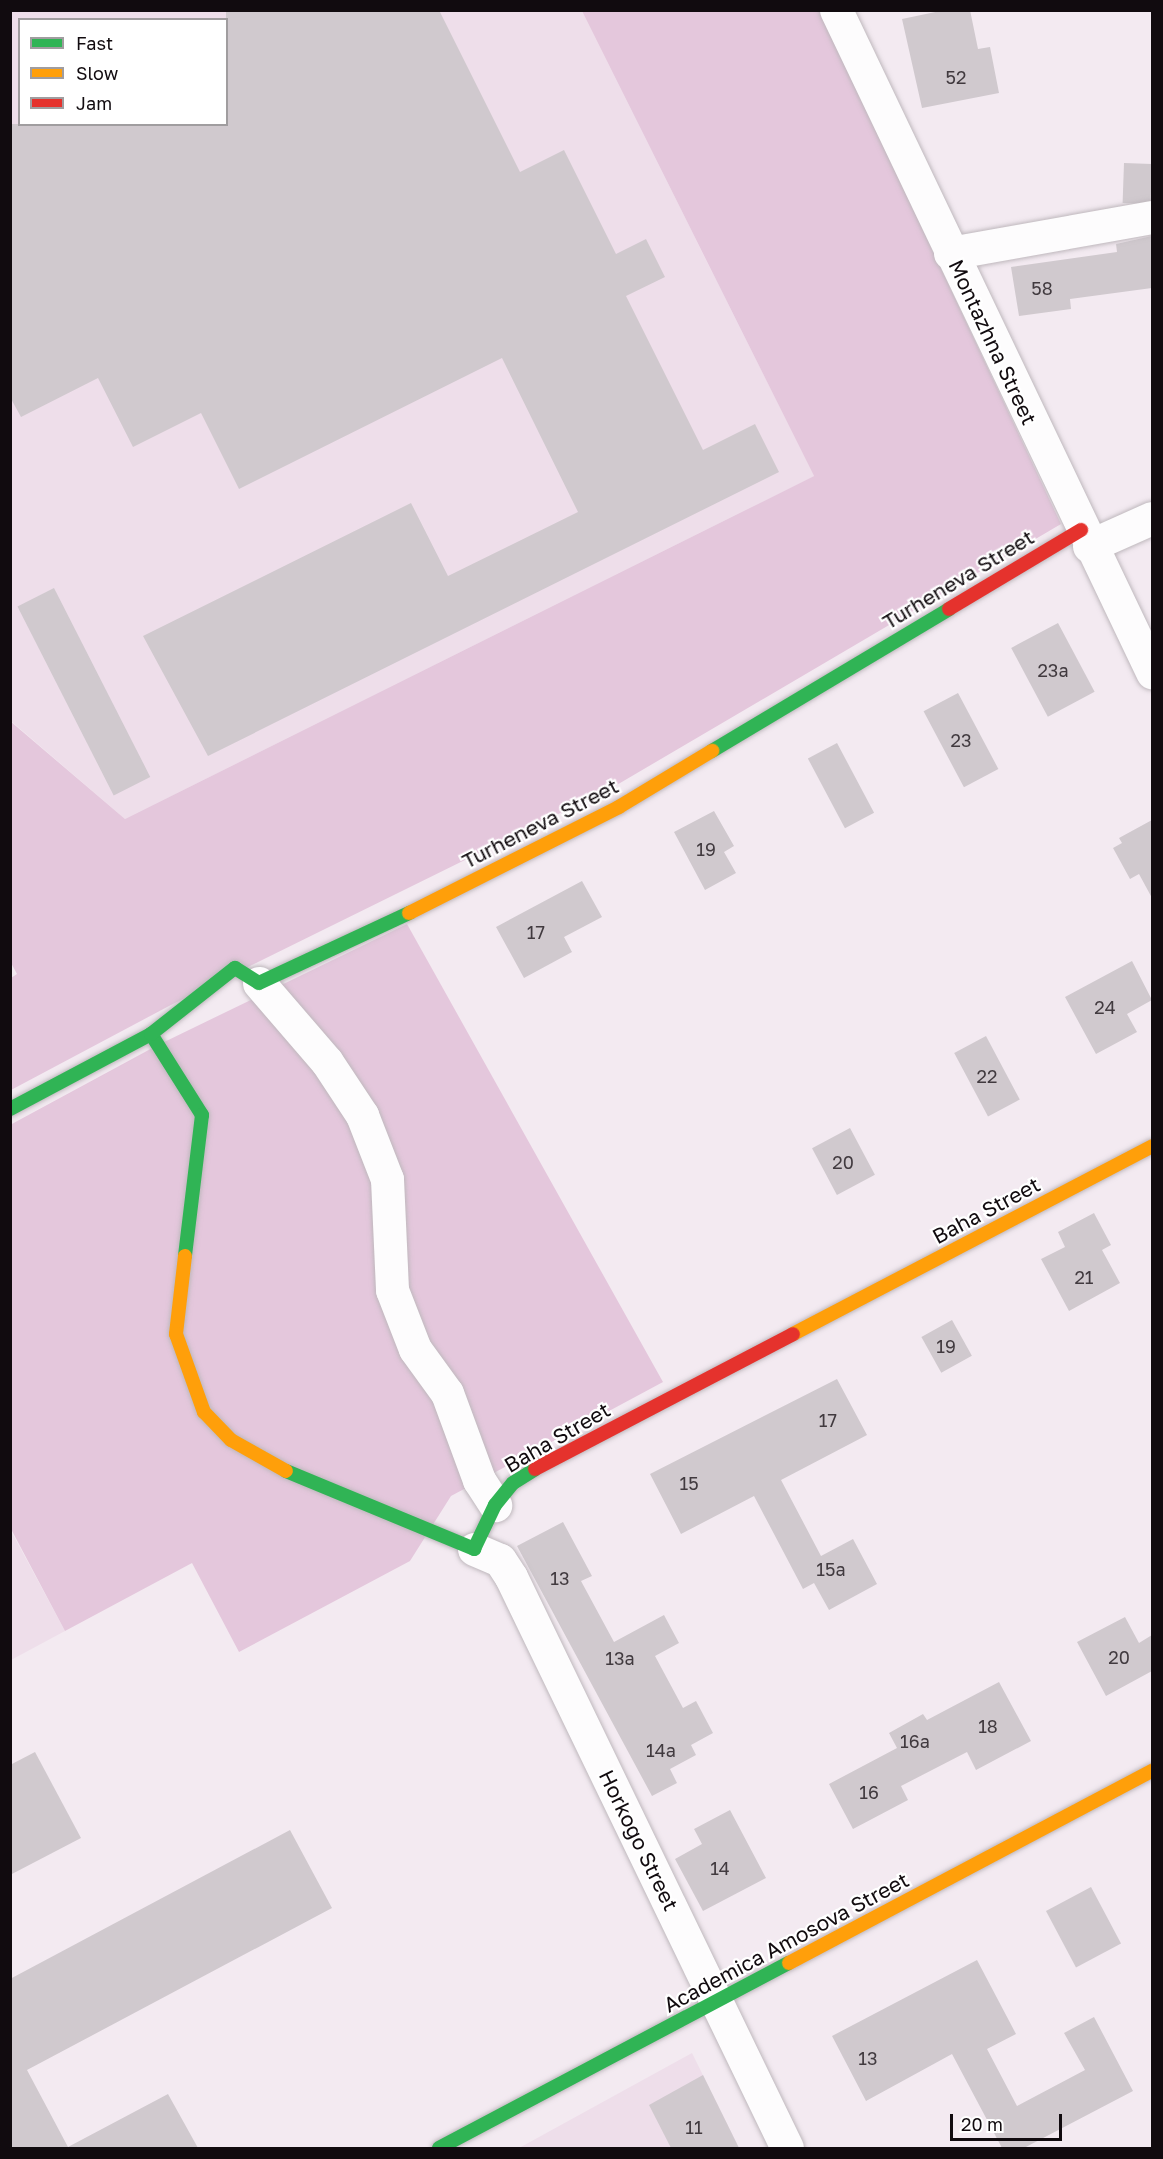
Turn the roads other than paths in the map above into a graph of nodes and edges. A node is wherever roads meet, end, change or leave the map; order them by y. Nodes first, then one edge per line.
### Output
1 (836, 10) edge
2 (1152, 217) edge
3 (950, 253) junction
4 (1152, 518) edge
5 (1085, 538) junction
6 (1152, 672) edge
7 (259, 983) junction
8 (152, 1034) junction
9 (10, 1109) edge
10 (1152, 1146) edge
11 (495, 1505) junction
12 (474, 1549) junction
13 (1152, 1771) edge
14 (718, 2002) junction
15 (439, 2148) edge
16 (787, 2148) edge

1 - 3 street, Montazhna Street
2 - 3 street
3 - 5 street, Montazhna Street
4 - 5 street
5 - 6 street, Montazhna Street
5 - 7 street, Turheneva Street
7 - 8 street
7 - 11 street
8 - 9 street
8 - 12 street
10 - 11 street, Baha Street
11 - 12 street, Baha Street
12 - 14 street, Horkogo Street
13 - 14 street, Academica Amosova Street
14 - 15 street, Academica Amosova Street
14 - 16 street, Horkogo Street

